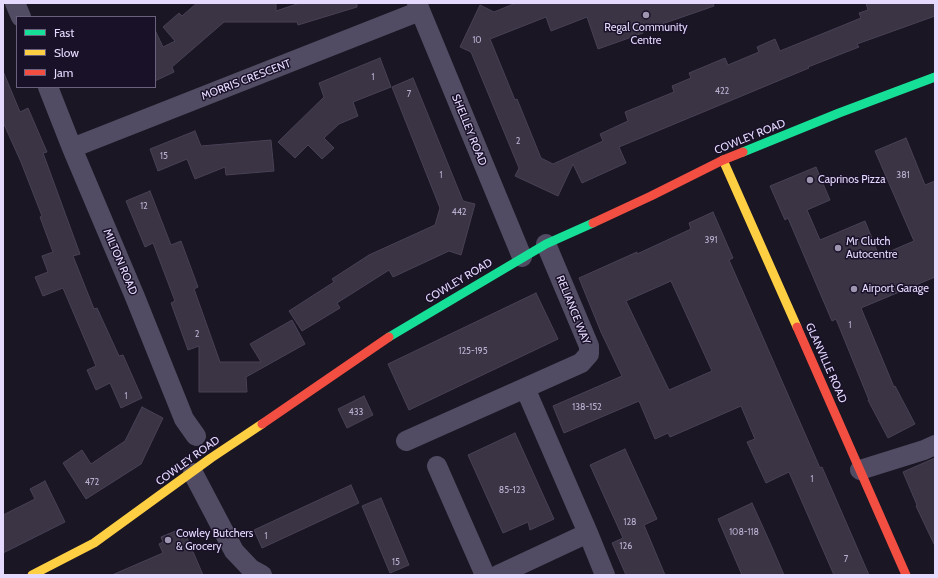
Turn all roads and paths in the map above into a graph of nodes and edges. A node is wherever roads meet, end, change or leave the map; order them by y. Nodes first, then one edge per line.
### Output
1 (15, 3) edge
2 (419, 7) edge
3 (21, 16) edge
4 (935, 77) edge
5 (48, 88) edge
6 (72, 148) junction
7 (723, 160) junction
8 (546, 244) junction
9 (522, 257) junction
10 (525, 388) junction
11 (196, 436) dead end
12 (406, 441) dead end
13 (935, 445) edge
14 (437, 466) dead end
15 (860, 470) junction
16 (193, 473) junction
17 (588, 533) junction
18 (32, 575) edge
19 (262, 575) edge
20 (485, 575) edge
21 (498, 575) edge
22 (605, 575) edge
23 (906, 575) edge

1 - 3 street
2 - 6 street, MORRIS CRESCENT
2 - 9 street, SHELLEY ROAD
4 - 7 main road, COWLEY ROAD
5 - 6 street, MILTON ROAD
6 - 11 street, MILTON ROAD
7 - 8 main road, COWLEY ROAD
7 - 15 main road, GLANVILLE ROAD
8 - 9 main road, COWLEY ROAD
8 - 10 street, RELIANCE WAY
9 - 16 main road, COWLEY ROAD
10 - 12 street, RELIANCE WAY
10 - 17 street
13 - 15 street
14 - 20 street
15 - 23 main road, GLANVILLE ROAD
16 - 18 main road, COWLEY ROAD
16 - 19 street
17 - 21 street
17 - 22 street

